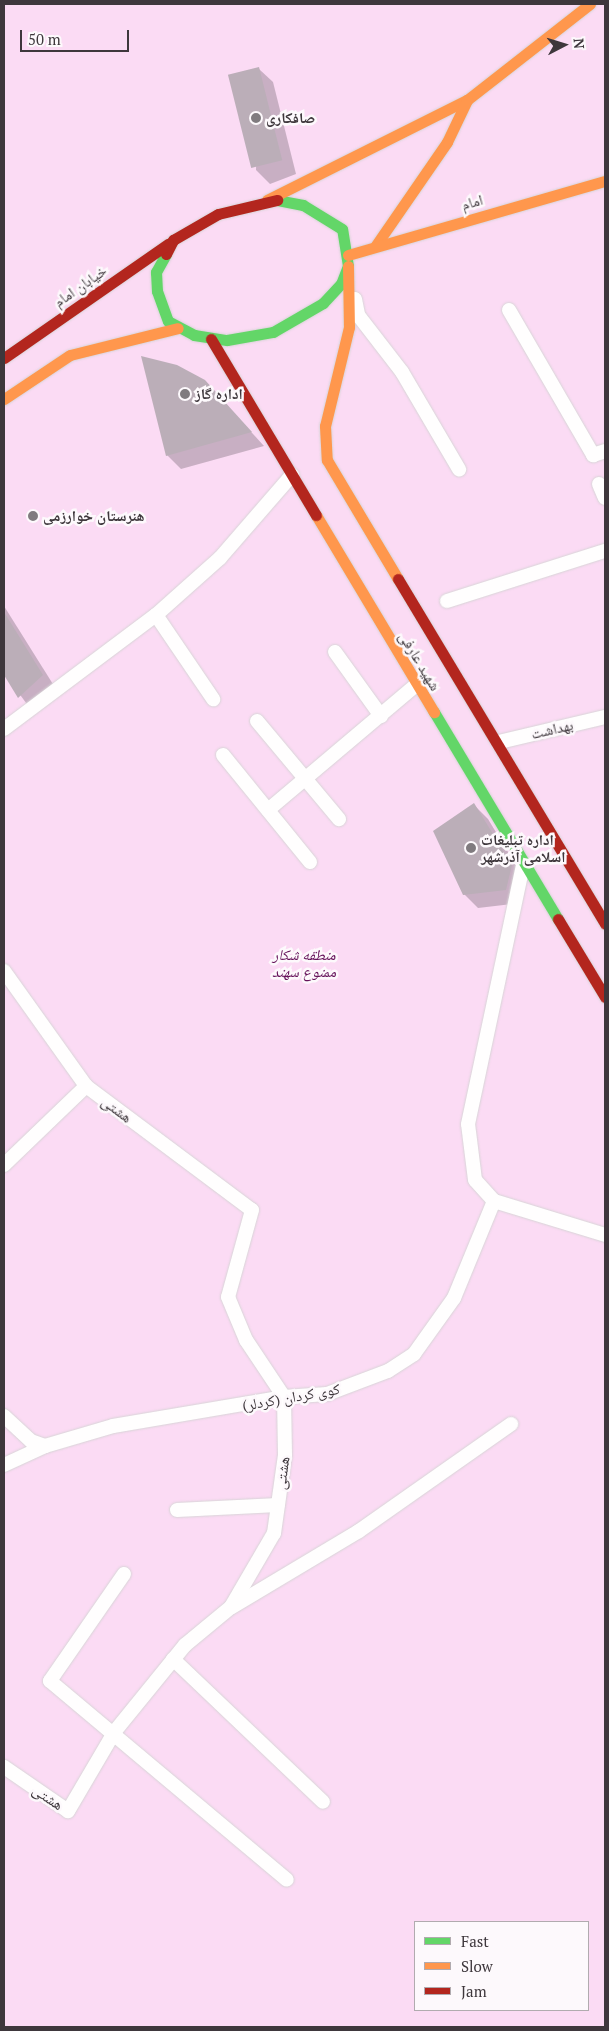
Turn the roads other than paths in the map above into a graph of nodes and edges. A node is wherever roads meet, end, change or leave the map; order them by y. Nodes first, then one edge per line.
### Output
1 (590, 4) edge
2 (467, 100) junction
3 (605, 181) edge
4 (263, 202) junction
5 (173, 240) junction
6 (376, 245) junction
7 (348, 260) junction
8 (509, 310) dead end
9 (178, 328) junction
10 (211, 339) junction
11 (4, 358) edge
12 (4, 399) edge
13 (605, 451) edge
14 (459, 470) dead end
15 (292, 475) junction
16 (599, 484) dead end
17 (605, 498) edge
18 (605, 551) edge
19 (447, 601) dead end
20 (156, 616) junction
21 (335, 652) dead end
22 (416, 685) junction
23 (213, 698) dead end
24 (381, 716) junction
25 (605, 717) edge
26 (258, 721) dead end
27 (4, 729) edge
28 (499, 742) junction
29 (223, 755) dead end
30 (305, 781) junction
31 (268, 810) junction
32 (339, 819) dead end
33 (310, 862) dead end
34 (523, 865) junction
35 (605, 924) edge
36 (4, 971) edge
37 (605, 997) edge
38 (86, 1086) junction
39 (4, 1165) edge
40 (494, 1201) junction
41 (605, 1235) edge
42 (284, 1397) junction
43 (4, 1416) edge
44 (511, 1424) dead end
45 (45, 1446) junction
46 (4, 1465) edge
47 (278, 1505) junction
48 (177, 1510) dead end
49 (124, 1574) dead end
50 (231, 1607) junction
51 (173, 1659) junction
52 (115, 1731) junction
53 (4, 1767) edge
54 (323, 1802) dead end
55 (287, 1880) dead end

1 - 2 main road
2 - 4 main road
2 - 6 main road
3 - 6 main road, امام
4 - 5 main road
4 - 7 main road
5 - 9 main road
5 - 11 main road, خیابان امام
6 - 7 main road, امام
7 - 10 main road
7 - 14 street
7 - 28 main road, شهید عارفی
8 - 13 street
9 - 10 main road
9 - 12 main road
10 - 15 main road, شهید عارفی
15 - 20 street
15 - 22 main road, شهید عارفی
16 - 17 street
18 - 19 street
20 - 23 street
20 - 27 street
21 - 24 street
22 - 24 street
22 - 34 main road, شهید عارفی
24 - 30 street
25 - 28 street, بهداشت
26 - 30 street
28 - 35 main road, شهید عارفی
29 - 31 street
30 - 31 street
30 - 32 street
31 - 33 street
34 - 37 main road, شهید عارفی
34 - 40 street
36 - 38 street
38 - 39 street
38 - 42 street, هشتی
40 - 41 street
40 - 42 street, کوی کردان (کردلر)
42 - 45 street, کوی کردان (کردلر)
42 - 47 street, هشتی
43 - 45 street
44 - 50 street
45 - 46 street, کوی کردان (کردلر)
47 - 48 street
47 - 50 street, هشتی
49 - 52 street
50 - 51 street, هشتی
51 - 52 street, هشتی
51 - 54 street
52 - 53 street, هشتی
52 - 55 street

